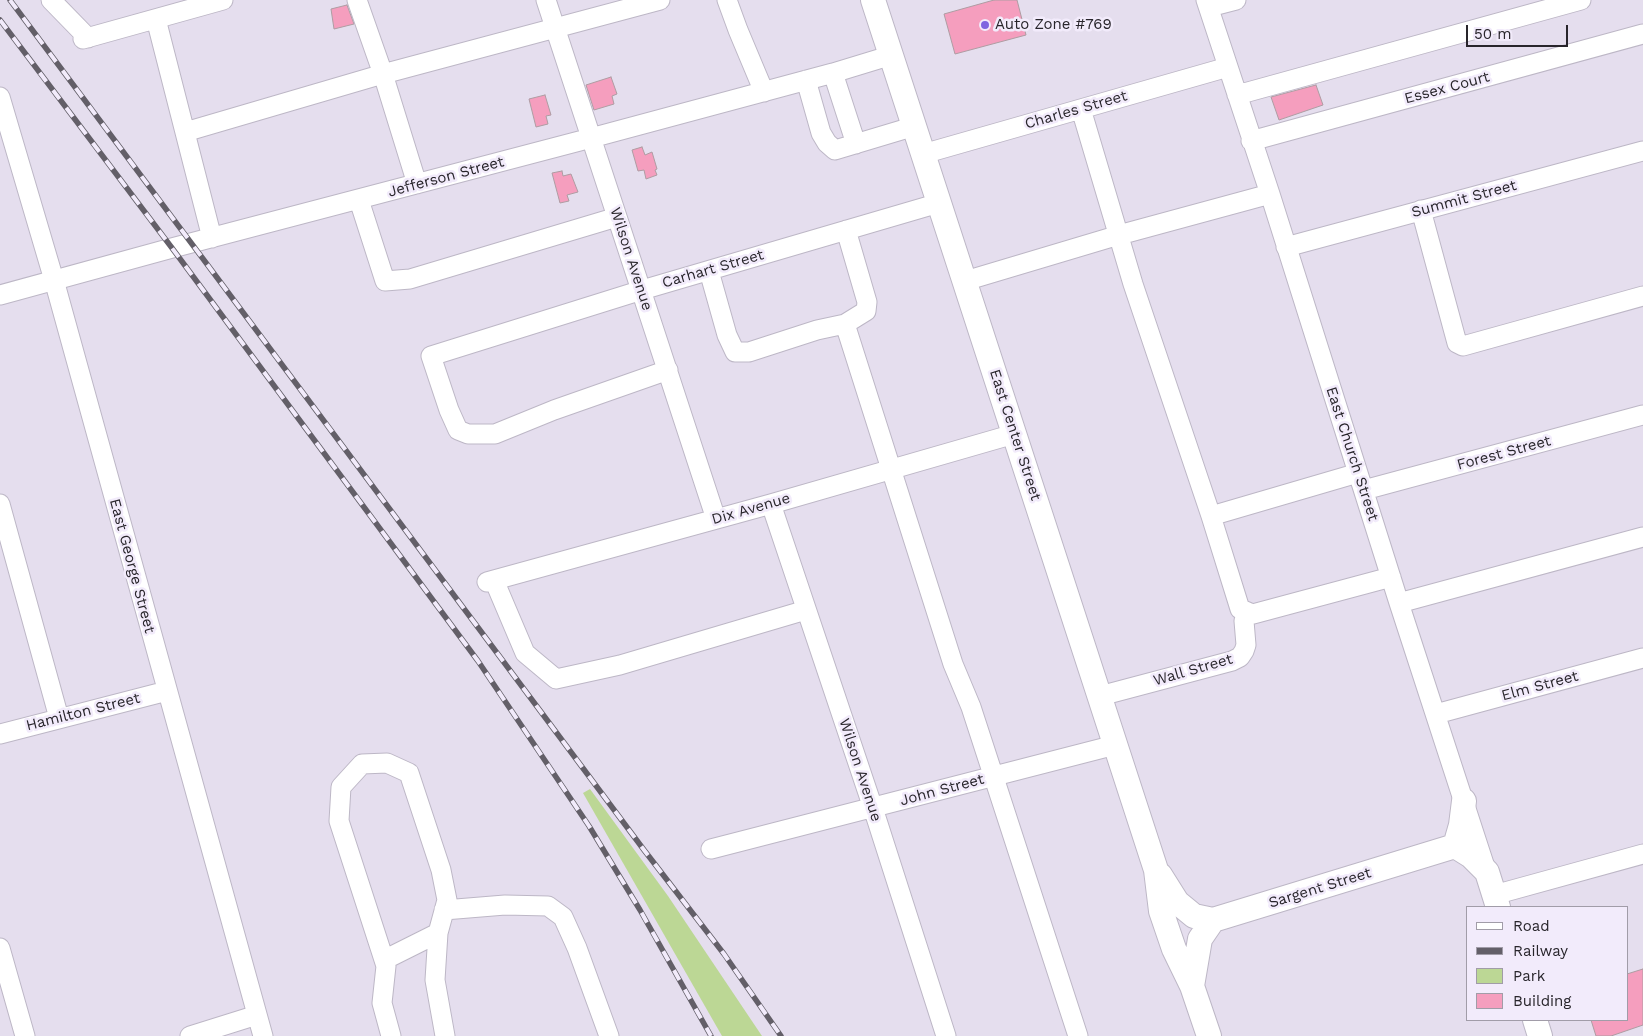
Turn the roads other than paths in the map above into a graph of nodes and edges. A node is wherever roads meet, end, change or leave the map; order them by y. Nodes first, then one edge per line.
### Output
1 (51, 0) edge
2 (223, 0) edge
3 (357, 0) edge
4 (546, 0) edge
5 (660, 0) edge
6 (727, 0) edge
7 (874, 0) edge
8 (1236, 0) edge
9 (1581, 0) edge
10 (1207, 4) edge
11 (156, 19) junction
12 (555, 28) junction
13 (1643, 34) edge
14 (892, 55) junction
15 (1228, 67) junction
16 (833, 73) junction
17 (383, 74) junction
18 (806, 80) junction
19 (764, 92) junction
20 (1237, 95) junction
21 (0, 96) edge
22 (1081, 109) junction
23 (914, 126) junction
24 (185, 132) junction
25 (591, 138) junction
26 (1252, 141) junction
27 (856, 144) junction
28 (1643, 151) edge
29 (923, 154) junction
30 (417, 184) junction
31 (1270, 194) junction
32 (359, 200) junction
33 (939, 203) junction
34 (1421, 210) junction
35 (617, 217) junction
36 (846, 230) junction
37 (1119, 235) junction
38 (212, 238) junction
39 (1286, 247) junction
40 (709, 270) junction
41 (54, 280) junction
42 (965, 281) junction
43 (642, 290) junction
44 (0, 295) edge
45 (1643, 296) edge
46 (845, 324) junction
47 (668, 370) junction
48 (1643, 415) edge
49 (1014, 434) junction
50 (892, 469) junction
51 (1358, 472) junction
52 (1364, 490) junction
53 (0, 504) edge
54 (771, 504) junction
55 (1211, 516) junction
56 (716, 519) junction
57 (1643, 537) edge
58 (1391, 577) junction
59 (1399, 603) junction
60 (806, 610) junction
61 (1246, 611) junction
62 (1643, 658) edge
63 (167, 691) junction
64 (1100, 696) junction
65 (1436, 714) junction
66 (59, 718) junction
67 (0, 734) edge
68 (1115, 745) junction
69 (993, 777) junction
70 (1464, 801) junction
71 (872, 808) junction
72 (1455, 846) junction
73 (711, 849) dead end
74 (1643, 854) edge
75 (1156, 870) junction
76 (1487, 872) junction
77 (1496, 901) edge
78 (444, 910) junction
79 (1213, 920) junction
80 (438, 933) junction
81 (0, 948) edge
82 (384, 960) junction
83 (1192, 986) junction
84 (257, 1015) junction
85 (1535, 1021) edge
86 (25, 1036) edge
87 (190, 1036) edge
88 (263, 1036) edge
89 (391, 1036) edge
90 (445, 1036) edge
91 (609, 1036) edge
92 (946, 1036) edge
93 (1078, 1036) edge
94 (1209, 1036) edge
95 (1540, 1036) edge

1 - 11 street
2 - 11 street
3 - 17 street
4 - 12 street, Wilson Avenue
5 - 12 street
6 - 19 street
7 - 14 main road, East Center Street
8 - 10 street
9 - 20 street
10 - 15 street, East Church Street
11 - 24 street
12 - 17 street
12 - 25 street, Wilson Avenue
13 - 26 street, Essex Court
14 - 16 street, Jefferson Street
14 - 23 main road, East Center Street
15 - 20 street, East Church Street
15 - 22 street, Charles Street
16 - 18 street, Jefferson Street
16 - 27 street
17 - 24 street
17 - 30 street
18 - 19 street, Jefferson Street
18 - 27 street
19 - 25 street, Jefferson Street
20 - 26 street, East Church Street
21 - 41 street, East George Street
22 - 29 street, Charles Street
22 - 37 street
23 - 27 street
23 - 29 main road, East Center Street
24 - 38 street
25 - 30 street, Jefferson Street
25 - 35 street, Wilson Avenue
26 - 31 street, East Church Street
28 - 34 street, Summit Street
29 - 33 main road, East Center Street
30 - 32 street, Jefferson Street
31 - 37 street
31 - 39 street, East Church Street
32 - 35 street
32 - 38 street, Jefferson Street
33 - 36 street, Carhart Street
33 - 42 main road, East Center Street
34 - 39 street, Summit Street
34 - 45 street
35 - 43 street, Wilson Avenue
36 - 40 street, Carhart Street
36 - 46 street
37 - 42 street
37 - 55 street
38 - 41 street, Jefferson Street
39 - 51 street, East Church Street
40 - 43 street, Carhart Street
40 - 46 street
41 - 44 street, Jefferson Street
41 - 63 street, East George Street
42 - 49 main road, East Center Street
43 - 47 street, Wilson Avenue
43 - 47 street, Carhart Street
46 - 50 street
47 - 56 street, Wilson Avenue
48 - 52 street, Forest Street
49 - 50 street, Dix Avenue
49 - 64 main road, East Center Street
50 - 54 street, Dix Avenue
50 - 69 street
51 - 52 street, East Church Street
51 - 55 street
52 - 58 street, East Church Street
53 - 66 street
54 - 56 street, Dix Avenue
54 - 60 street, Wilson Avenue
55 - 61 street
56 - 60 street, Dix Avenue
57 - 59 street
58 - 59 street, East Church Street
58 - 61 street
59 - 65 street, East Church Street
60 - 71 street, Wilson Avenue
61 - 64 street, Wall Street
62 - 65 street, Elm Street
63 - 66 street, Hamilton Street
63 - 84 street, East George Street
64 - 68 main road, East Center Street
65 - 70 street, East Church Street
66 - 67 street, Hamilton Street
68 - 69 street, John Street
68 - 75 main road, East Center Street
69 - 71 street, John Street
69 - 93 street
70 - 72 main road
70 - 76 street, East Church Street
71 - 73 street, John Street
71 - 92 street, Wilson Avenue
72 - 76 main road
72 - 79 main road, Sargent Street
74 - 77 street
75 - 79 main road, East Center Street
75 - 83 main road, East Center Street
76 - 77 main road, East Church Street
78 - 80 street
78 - 82 street
78 - 91 street
79 - 83 main road
80 - 82 street
80 - 90 street
81 - 86 street
82 - 89 street
83 - 94 main road, East Center Street
84 - 87 street
84 - 88 street, East George Street
85 - 95 main road

